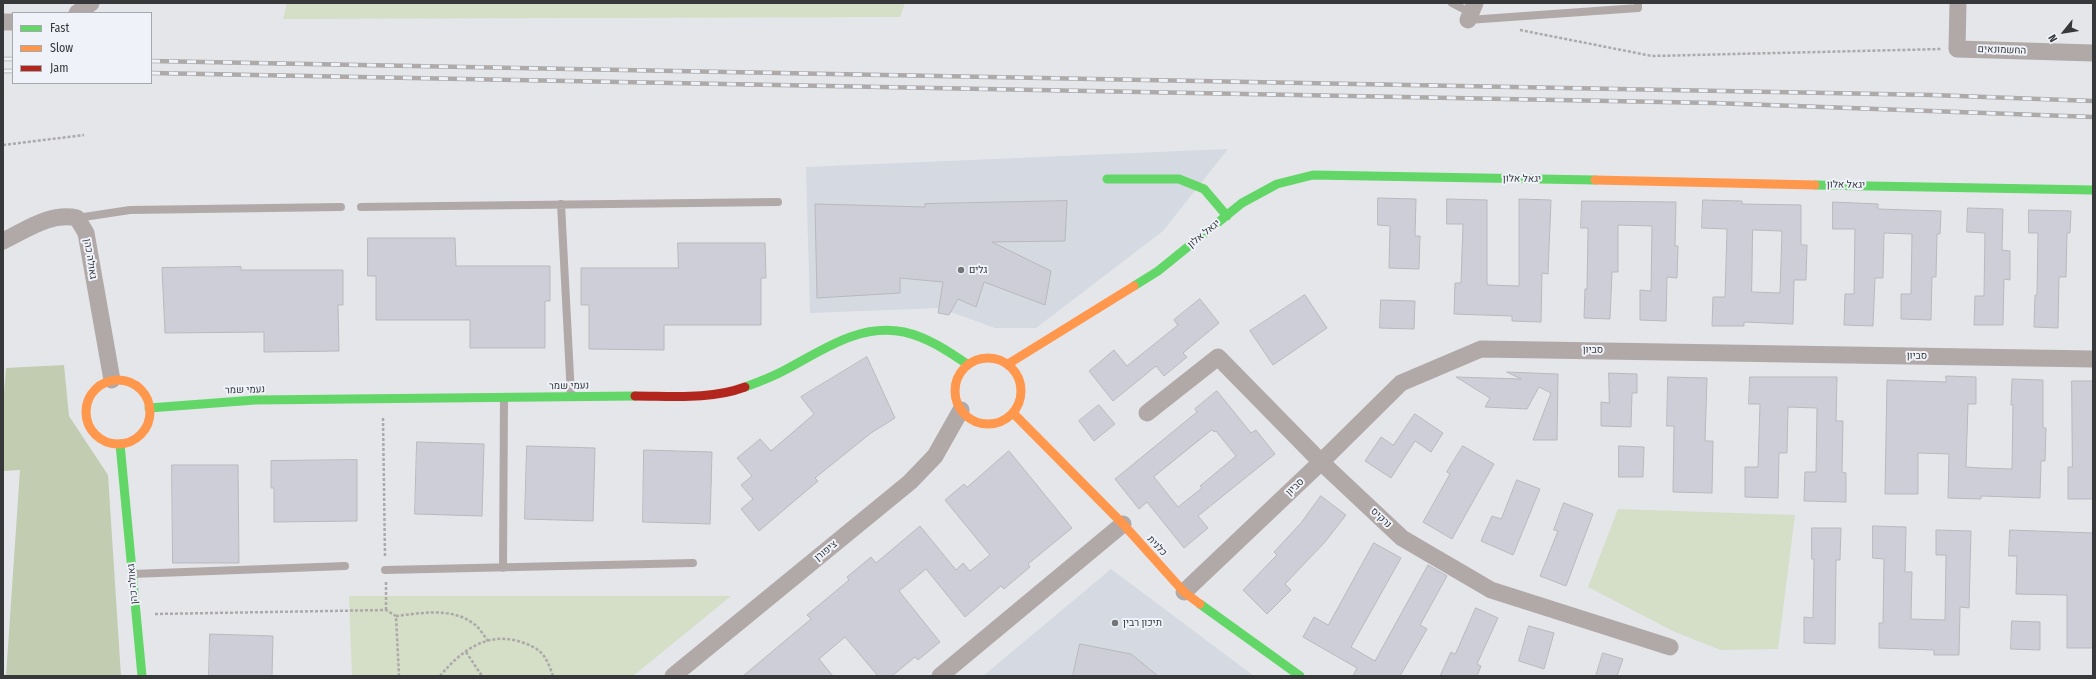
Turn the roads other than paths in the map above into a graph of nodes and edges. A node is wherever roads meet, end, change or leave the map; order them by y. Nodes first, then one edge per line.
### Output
1 (91, 3) edge
2 (1452, 3) edge
3 (1638, 3) edge
4 (1958, 3) edge
5 (78, 12) edge
6 (1472, 12) edge
7 (2093, 53) edge
8 (1107, 179) dead end
9 (2093, 190) edge
10 (778, 202) dead end
11 (561, 204) junction
12 (341, 207) dead end
13 (361, 207) dead end
14 (1227, 216) junction
15 (77, 218) junction
16 (3, 241) edge
17 (2093, 359) edge
18 (967, 364) junction
19 (1008, 364) junction
20 (112, 380) junction
21 (571, 397) junction
22 (504, 398) junction
23 (149, 408) junction
24 (961, 410) junction
25 (1013, 413) junction
26 (1147, 413) dead end
27 (120, 444) junction
28 (1321, 462) junction
29 (1123, 524) junction
30 (694, 563) dead end
31 (345, 566) dead end
32 (503, 568) junction
33 (386, 570) road end
34 (132, 574) junction
35 (1184, 592) junction
36 (1670, 647) dead end
37 (142, 676) edge
38 (673, 676) edge
39 (940, 676) edge
40 (1300, 676) edge

1 - 5 street
2 - 6 lane
3 - 6 lane
4 - 7 street, החשמונאים
8 - 14 street
9 - 14 street, יגאל אלון
10 - 11 lane
11 - 13 lane
11 - 21 lane
12 - 15 lane
14 - 19 street, יגאל אלון
15 - 16 street
15 - 20 street, גאולה כהן
17 - 28 street, סביון
18 - 19 street
18 - 21 street, נעמי שמר
18 - 24 street
19 - 25 street
20 - 23 street
20 - 27 street
21 - 22 street, נעמי שמר
22 - 23 street, נעמי שמר
22 - 32 lane
23 - 27 street
24 - 25 street
24 - 38 street, ציפורן
25 - 29 street, כלנית
26 - 28 street, נרקיס
27 - 34 street, גאולה כהן
28 - 35 street, סביון
28 - 36 street, נרקיס
29 - 35 street, כלנית
29 - 39 street
30 - 32 lane
31 - 34 lane
32 - 33 lane
34 - 37 street, גאולה כהן
35 - 40 street, כלנית

